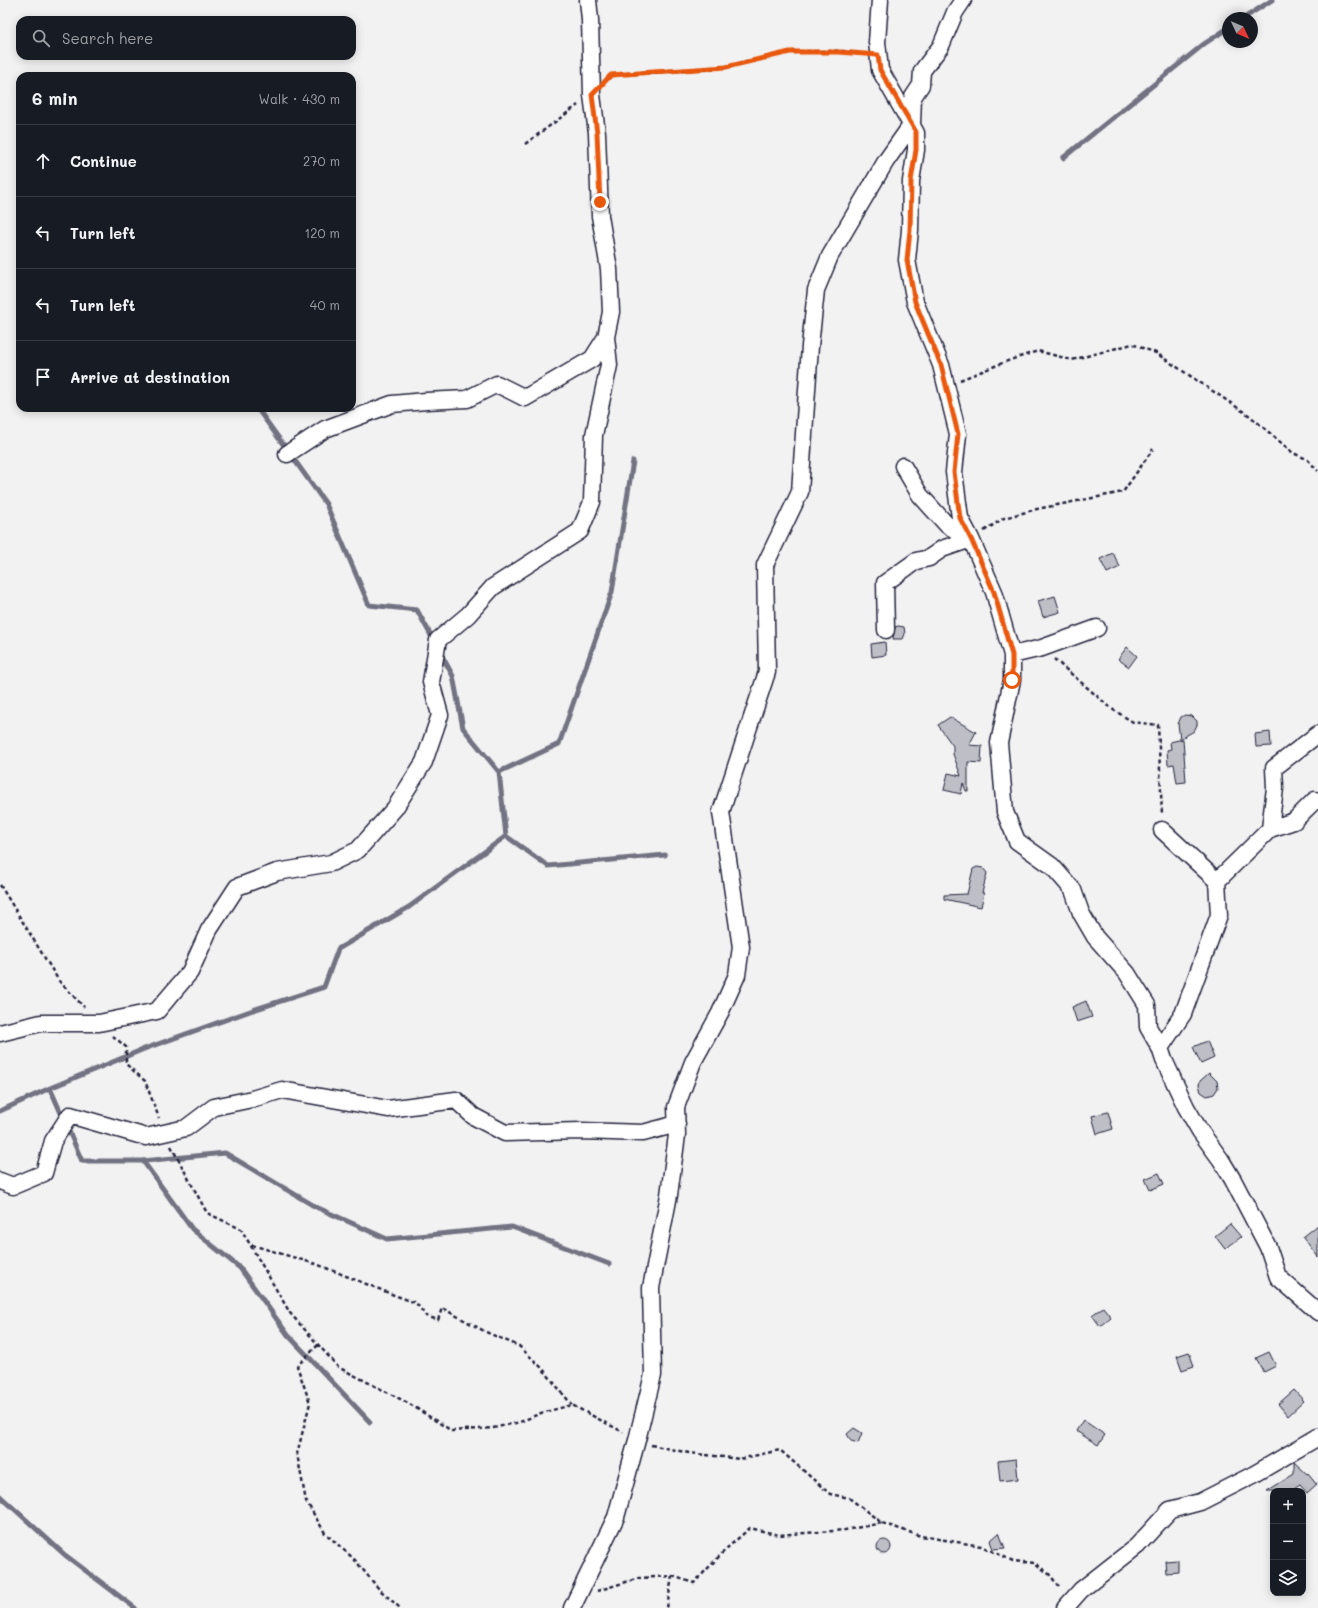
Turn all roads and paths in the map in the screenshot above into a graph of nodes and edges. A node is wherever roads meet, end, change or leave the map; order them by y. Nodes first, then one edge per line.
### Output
1 (588, 0) edge
2 (880, 0) edge
3 (964, 0) edge
4 (878, 55) junction
5 (592, 95) junction
6 (912, 124) junction
7 (525, 144) dead end
8 (606, 337) junction
9 (946, 385) junction
10 (1152, 449) dead end
11 (287, 454) dead end
12 (903, 466) dead end
13 (1318, 471) edge
14 (971, 539) junction
15 (1098, 628) dead end
16 (886, 630) dead end
17 (1042, 648) junction
18 (1012, 655) junction
19 (1318, 734) edge
20 (1318, 801) edge
21 (1270, 829) junction
22 (1162, 830) joint
23 (1217, 881) junction
24 (0, 885) edge
25 (97, 1021) junction
26 (0, 1032) edge
27 (1160, 1048) junction
28 (677, 1124) junction
29 (164, 1133) junction
30 (0, 1181) edge
31 (251, 1244) junction
32 (1318, 1312) edge
33 (318, 1344) junction
34 (572, 1405) junction
35 (1318, 1437) edge
36 (637, 1440) junction
37 (882, 1523) junction
38 (672, 1576) junction
39 (574, 1603) edge
40 (1068, 1605) edge
41 (400, 1608) edge
42 (667, 1608) edge

1 - 5 street
2 - 4 street
3 - 6 street
4 - 5 path
4 - 6 street
5 - 7 path
5 - 8 street
6 - 9 street
6 - 28 street
8 - 11 street
8 - 25 street
9 - 13 path
9 - 14 street
10 - 14 path
12 - 14 street
14 - 16 street
14 - 18 street
15 - 17 street
17 - 18 street
17 - 22 path
18 - 27 street
19 - 21 street
20 - 21 street
21 - 23 street
22 - 23 street
23 - 27 street
24 - 25 path
25 - 26 street
25 - 29 path
27 - 32 street
28 - 29 street
28 - 36 street
29 - 30 street
29 - 31 path
31 - 33 path
31 - 34 path
33 - 34 path
33 - 41 path
34 - 36 path
35 - 40 street
36 - 37 path
36 - 39 street
37 - 38 path
37 - 40 path
38 - 39 path
38 - 42 path

